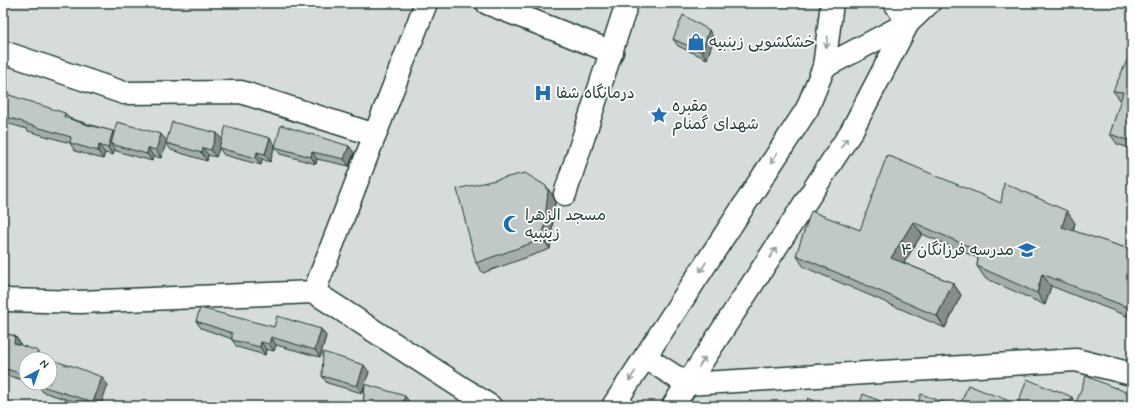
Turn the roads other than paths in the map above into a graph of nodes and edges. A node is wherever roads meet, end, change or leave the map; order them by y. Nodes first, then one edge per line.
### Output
1 (426, 3) edge
2 (487, 3) edge
3 (627, 3) edge
4 (832, 3) edge
5 (895, 3) edge
6 (929, 3) edge
7 (906, 13) edge
8 (3, 52) edge
9 (612, 52) junction
10 (824, 67) junction
11 (375, 135) junction
12 (565, 194) dead end
13 (314, 292) junction
14 (3, 298) edge
15 (645, 357) junction
16 (1132, 374) edge
17 (687, 384) junction
18 (490, 406) edge
19 (613, 406) edge
20 (673, 406) edge

1 - 11 street
2 - 9 street
3 - 9 street
4 -> 10 street
5 - 7 street
6 - 7 street
7 - 10 street
17 -> 7 street
8 - 11 street
9 - 12 street
10 -> 15 street
11 - 13 street
13 - 14 street
13 - 18 street
15 - 17 street
15 -> 19 street
16 - 17 street
17 - 20 street

